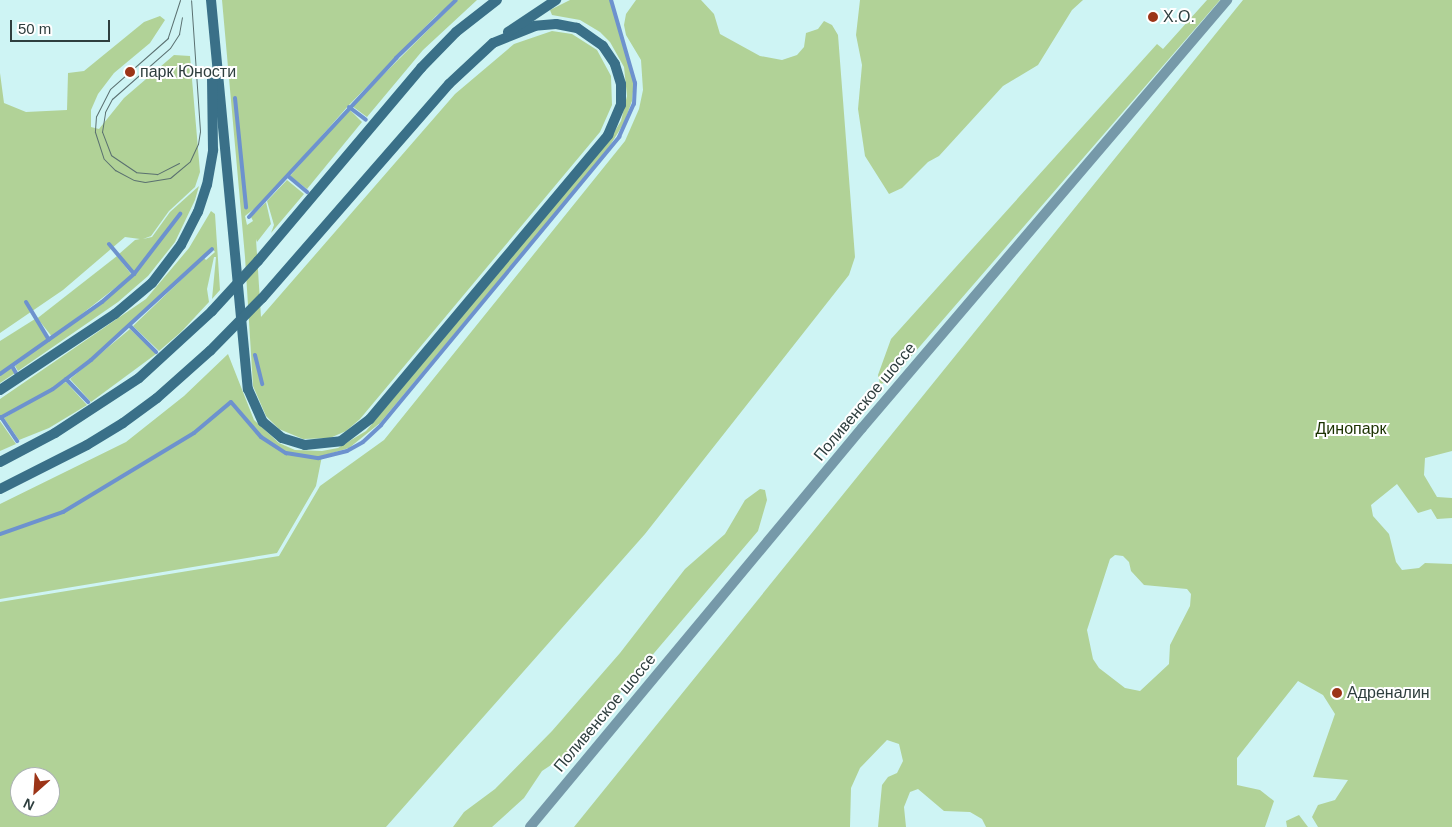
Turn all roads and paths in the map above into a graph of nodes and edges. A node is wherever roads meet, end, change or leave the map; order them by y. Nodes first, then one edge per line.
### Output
1 (497, 0) edge
2 (556, 0) edge
3 (1227, 0) edge
4 (211, 2) edge
5 (493, 43) junction
6 (0, 390) edge
7 (0, 462) edge
8 (0, 489) edge
9 (530, 827) edge

1 - 7 main road, bridge
2 - 5 main road
3 - 9 street, Поливенское шоссе
4 - 5 main road
4 - 6 main road
5 - 8 main road, bridge

